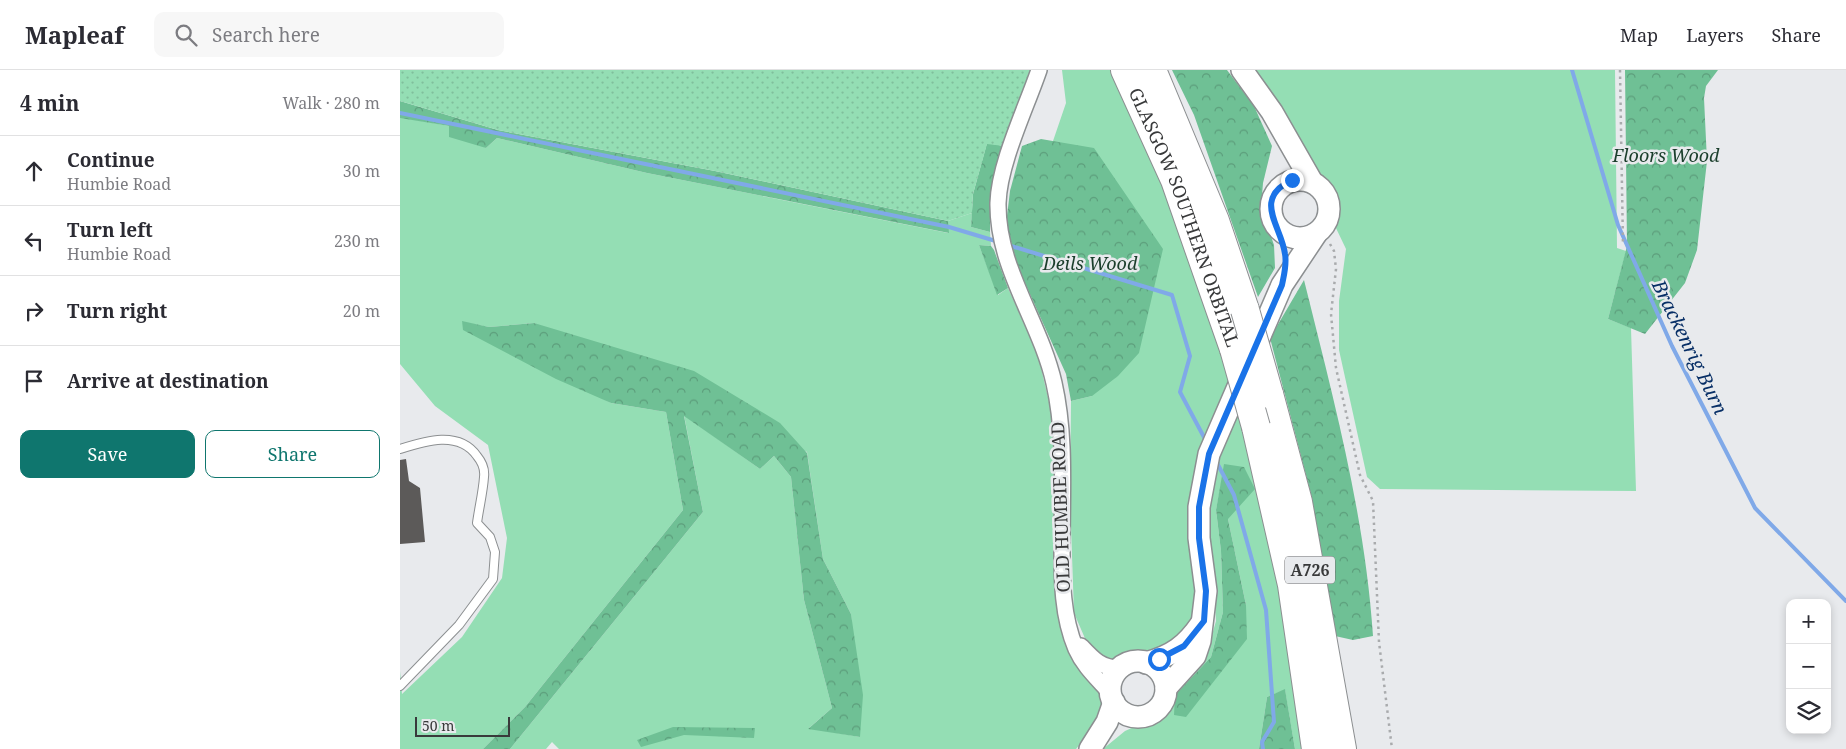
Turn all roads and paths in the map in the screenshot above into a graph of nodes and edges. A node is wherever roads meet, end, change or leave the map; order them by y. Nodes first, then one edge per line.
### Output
1 (1039, 70) edge
2 (1125, 70) edge
3 (1152, 70) edge
4 (1242, 70) edge
5 (1620, 70) edge
6 (1283, 134) junction
7 (1312, 182) junction
8 (1277, 190) junction
9 (1274, 223) junction
10 (1318, 233) junction
11 (1623, 245) dead end
12 (1282, 285) junction
13 (400, 449) edge
14 (1204, 621) junction
15 (1070, 631) junction
16 (1146, 663) junction
17 (1121, 668) junction
18 (400, 686) edge
19 (1166, 688) junction
20 (1112, 698) junction
21 (1135, 717) junction
22 (1091, 746) edge
23 (1316, 749) edge
24 (1342, 749) edge
25 (1392, 749) edge

1 - 15 street, OLD HUMBIE ROAD
2 - 23 highway, GLASGOW SOUTHERN ORBITAL / A726, bridge
3 - 24 highway, GLASGOW SOUTHERN ORBITAL / A726, bridge
4 - 6 street
5 - 11 path
6 - 7 street
6 - 8 street
7 - 8 street
7 - 10 street
8 - 9 street
9 - 10 street
9 - 12 street
10 - 12 street
10 - 25 path
12 - 14 street
13 - 18 lane
14 - 16 street
14 - 19 street
15 - 17 street
15 - 20 street
16 - 17 street
16 - 19 street
17 - 20 street
19 - 21 street
20 - 21 street
20 - 22 street
21 - 22 street

